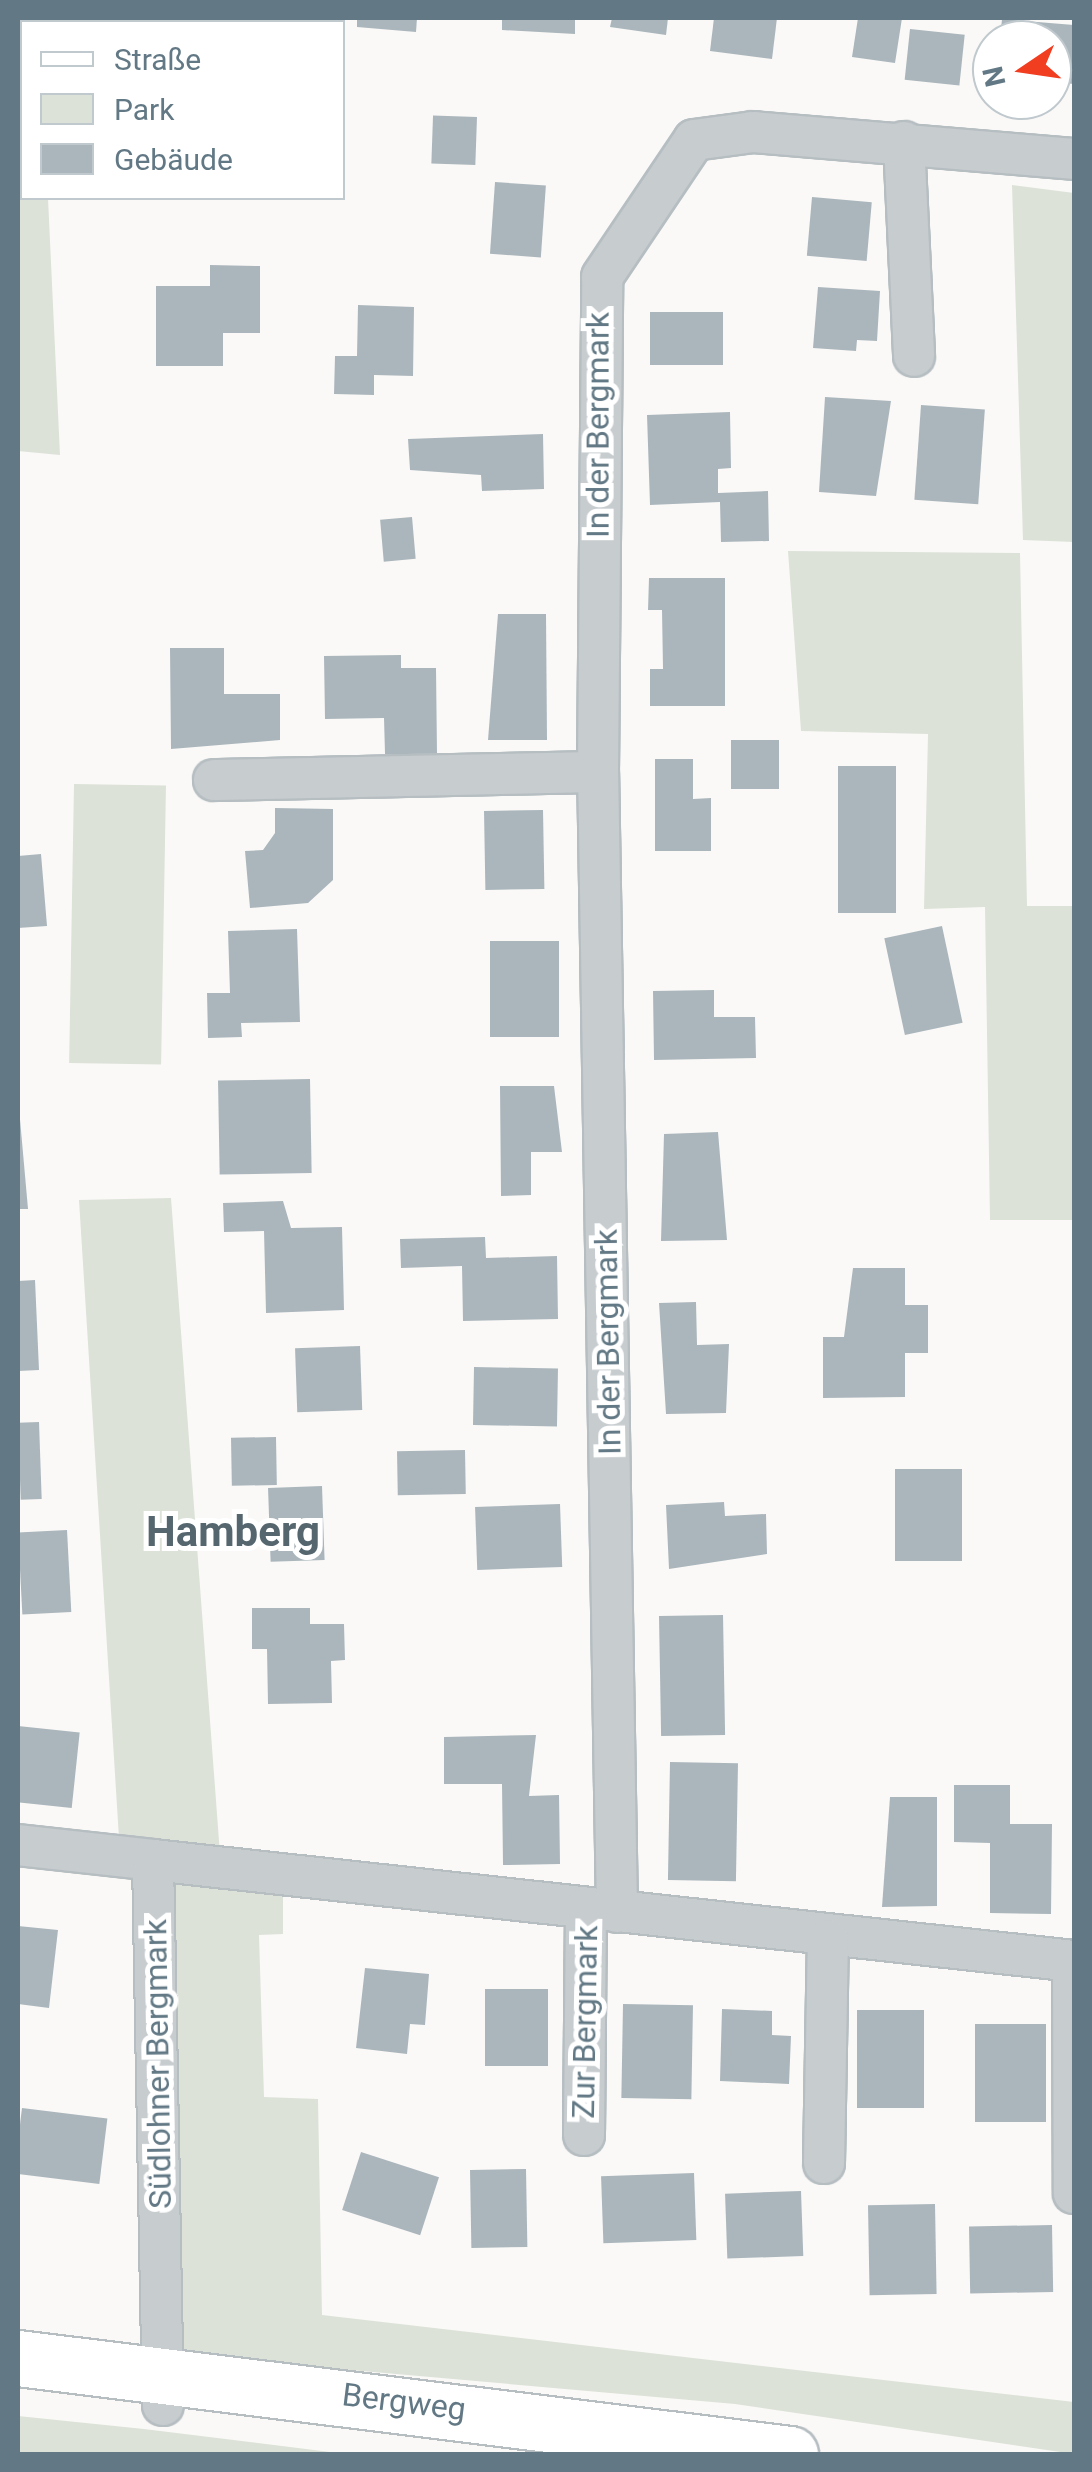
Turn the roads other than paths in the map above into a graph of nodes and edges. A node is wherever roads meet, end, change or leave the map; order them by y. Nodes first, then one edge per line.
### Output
1 (904, 142) junction
2 (1074, 160) edge
3 (914, 356) dead end
4 (598, 772) junction
5 (214, 780) dead end
6 (18, 1845) edge
7 (153, 1860) junction
8 (602, 1910) junction
9 (828, 1940) junction
10 (1074, 1961) edge
11 (584, 2134) dead end
12 (824, 2163) dead end
13 (1074, 2193) edge
14 (18, 2358) edge
15 (164, 2389) junction
16 (790, 2454) edge

1 - 2 street, In der Bergmark
1 - 3 street
1 - 4 street, In der Bergmark
4 - 5 street
4 - 8 street, In der Bergmark
6 - 7 street
7 - 8 street
7 - 15 street, Südlohner Bergmark
8 - 9 street
8 - 11 street, Zur Bergmark
9 - 10 street
9 - 12 street
10 - 13 street
14 - 15 main road, Bergweg
15 - 16 main road, Bergweg

